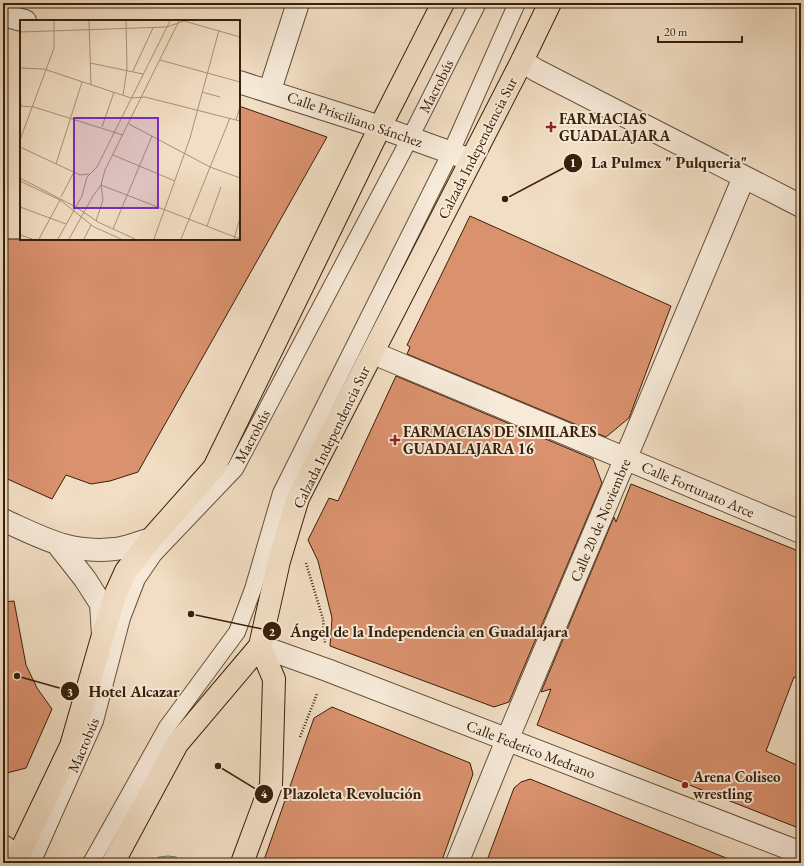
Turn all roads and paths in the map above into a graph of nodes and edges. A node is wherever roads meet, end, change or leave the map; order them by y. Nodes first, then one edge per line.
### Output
1 (298, 3) edge
2 (443, 3) edge
3 (478, 3) edge
4 (517, 3) edge
5 (550, 3) edge
6 (3, 15) edge
7 (21, 20) edge
8 (522, 61) junction
9 (240, 82) edge
10 (270, 90) junction
11 (380, 127) junction
12 (410, 138) junction
13 (461, 156) junction
14 (744, 177) junction
15 (801, 206) edge
16 (373, 353) junction
17 (626, 458) junction
18 (3, 520) edge
19 (801, 532) edge
20 (151, 539) junction
21 (58, 546) junction
22 (304, 556) dead end
23 (103, 635) junction
24 (260, 646) junction
25 (327, 670) junction
26 (507, 740) junction
27 (298, 741) dead end
28 (801, 853) edge
29 (19, 858) edge
30 (91, 863) edge
31 (113, 863) edge
32 (242, 863) edge
33 (457, 863) edge

1 - 10 street
2 - 11 main road
3 - 12 lane, Macrobús
4 - 13 lane
5 - 8 main road, Calzada Independencia Sur
6 - 7 street
8 - 13 main road, Calzada Independencia Sur
8 - 14 street
9 - 10 street, Calle Prisciliano Sánchez
10 - 11 street, Calle Prisciliano Sánchez
11 - 12 street, Calle Prisciliano Sánchez
11 - 20 main road
12 - 13 street, Calle Prisciliano Sánchez
12 - 29 lane, Macrobús
13 - 16 main road, Calzada Independencia Sur
13 - 30 lane
14 - 15 street
14 - 17 street, Calle 20 de Noviembre
16 - 17 street, Calle Fortunato Arce
16 - 24 main road, Calzada Independencia Sur
17 - 19 street, Calle Fortunato Arce
17 - 26 street, Calle 20 de Noviembre
18 - 21 street
20 - 21 street
20 - 23 main road
21 - 23 street
22 - 25 path
23 - 29 main road
24 - 25 street, Calle Federico Medrano
24 - 31 main road, Calzada Independencia Sur
24 - 32 main road
25 - 26 street, Calle Federico Medrano
25 - 27 path
26 - 28 street, Calle Federico Medrano
26 - 33 street, Calle 20 de Noviembre

